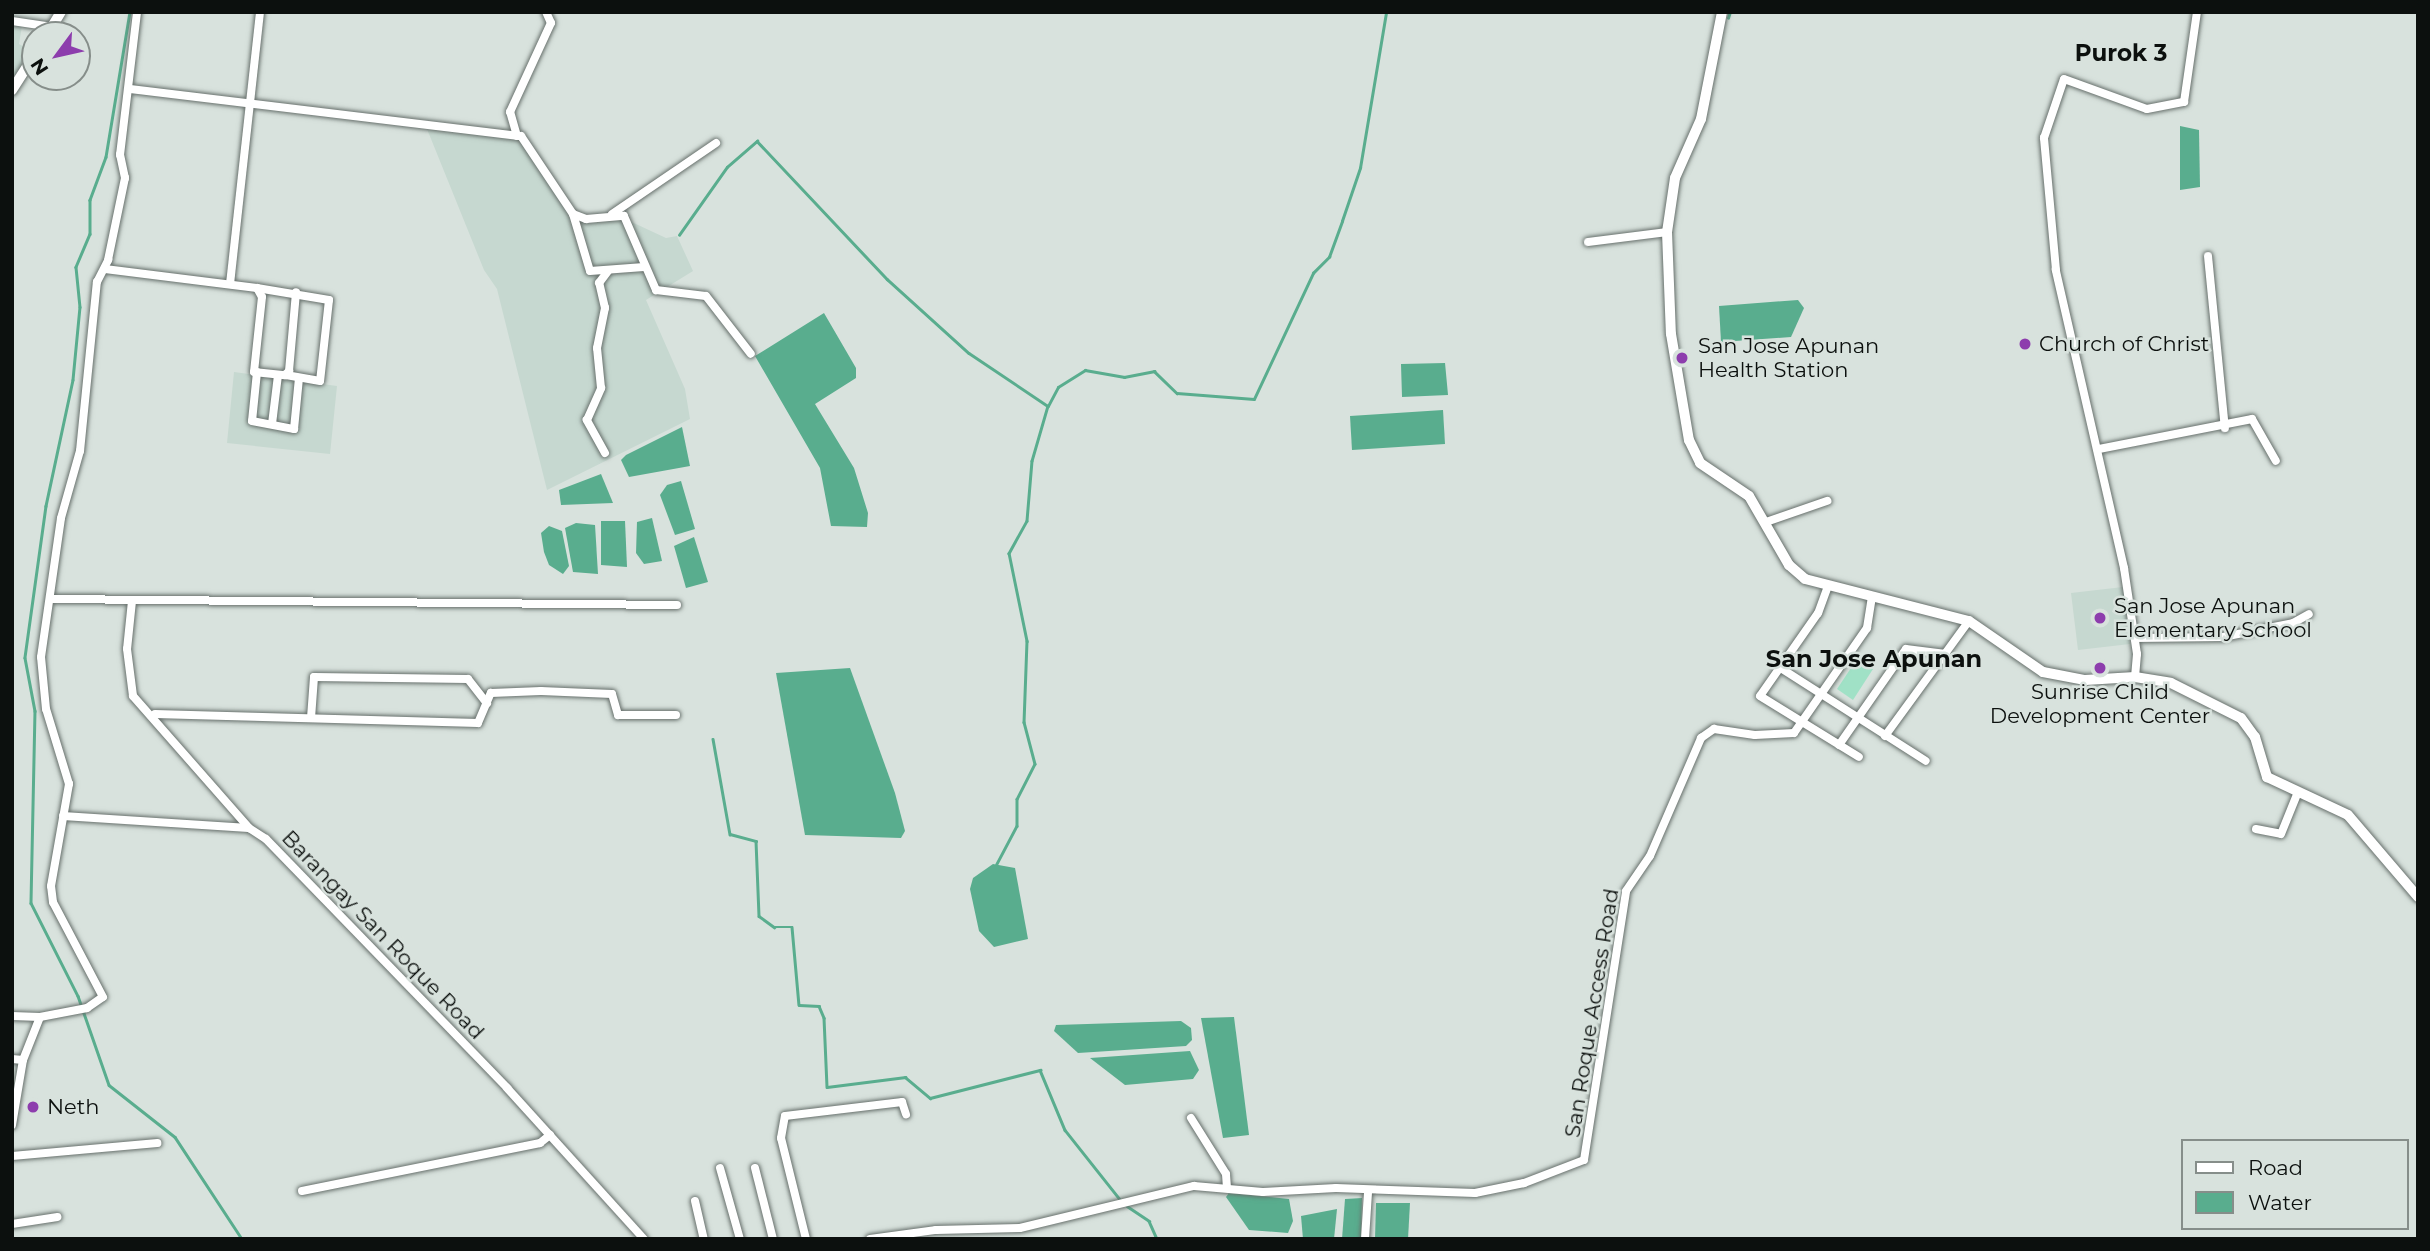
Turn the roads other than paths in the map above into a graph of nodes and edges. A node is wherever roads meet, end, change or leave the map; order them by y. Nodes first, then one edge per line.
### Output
1 (137, 12) edge
2 (260, 12) edge
3 (546, 12) edge
4 (1722, 12) edge
5 (2197, 12) edge
6 (130, 89) junction
7 (250, 103) junction
8 (517, 136) junction
9 (716, 143) dead end
10 (573, 214) junction
11 (609, 216) junction
12 (1667, 232) junction
13 (1588, 242) dead end
14 (2208, 256) dead end
15 (644, 267) junction
16 (105, 269) junction
17 (608, 271) junction
18 (230, 284) junction
19 (257, 288) junction
20 (296, 292) junction
21 (751, 354) dead end
22 (257, 372) junction
23 (282, 375) junction
24 (299, 377) junction
25 (272, 424) junction
26 (2225, 428) junction
27 (2099, 449) junction
28 (605, 453) dead end
29 (2276, 461) dead end
30 (1827, 501) dead end
31 (1766, 522) junction
32 (1828, 586) junction
33 (1872, 598) junction
34 (52, 599) junction
35 (132, 601) junction
36 (677, 605) dead end
37 (2309, 614) dead end
38 (1969, 621) junction
39 (2135, 638) junction
40 (1947, 654) junction
41 (1779, 667) junction
42 (2135, 677) junction
43 (1821, 693) junction
44 (487, 703) junction
45 (155, 714) junction
46 (676, 715) dead end
47 (311, 718) junction
48 (1858, 718) junction
49 (1802, 720) junction
50 (1885, 736) junction
51 (1839, 745) junction
52 (1859, 757) dead end
53 (1926, 761) dead end
54 (2298, 792) junction
55 (63, 816) junction
56 (249, 828) junction
57 (2256, 829) dead end
58 (2418, 897) edge
59 (12, 1016) edge
60 (40, 1017) junction
61 (12, 1059) edge
62 (23, 1060) junction
63 (906, 1114) dead end
64 (1191, 1118) dead end
65 (12, 1125) edge
66 (550, 1135) junction
67 (157, 1143) dead end
68 (12, 1156) edge
69 (720, 1168) dead end
70 (755, 1168) dead end
71 (1227, 1187) junction
72 (302, 1191) dead end
73 (1368, 1192) junction
74 (695, 1201) dead end
75 (57, 1217) dead end
76 (12, 1224) edge
77 (644, 1239) edge
78 (704, 1239) edge
79 (740, 1239) edge
80 (773, 1239) edge
81 (806, 1239) edge
82 (870, 1239) edge
83 (1365, 1239) edge

1 - 6 street
2 - 7 street
3 - 8 street
4 - 12 street
5 - 27 street
6 - 7 street
6 - 16 street
7 - 8 street
7 - 18 street
8 - 10 street
9 - 11 street
10 - 11 street
10 - 17 street
11 - 15 street
12 - 13 street
12 - 31 street
14 - 26 street
15 - 17 street
15 - 21 street
16 - 18 street
16 - 34 street
17 - 28 street
18 - 19 street
19 - 20 street
19 - 22 street
20 - 23 street
20 - 24 street
22 - 23 street
22 - 25 street
23 - 24 street
23 - 25 street
24 - 25 street
26 - 27 street
26 - 29 street
27 - 39 street
30 - 31 street
31 - 32 street
32 - 33 street
32 - 41 street
33 - 38 street
33 - 43 street, San Roque Access Road
34 - 35 street
34 - 55 street
35 - 36 street
35 - 45 street, Barangay San Roque Road
37 - 39 street
38 - 40 street
38 - 42 street
39 - 42 street
40 - 48 street
40 - 50 street
41 - 43 street
41 - 49 street
42 - 54 street
43 - 48 street
43 - 49 street, San Roque Access Road
44 - 46 street
44 - 47 street
44 - 47 street
45 - 47 street
45 - 56 street, Barangay San Roque Road
48 - 50 street
48 - 51 street
49 - 51 street
49 - 73 street, San Roque Access Road
50 - 53 street
51 - 52 street
54 - 57 street
54 - 58 street
55 - 56 street
55 - 60 street
56 - 66 street, Barangay San Roque Road
59 - 60 street
60 - 62 street
61 - 62 street
62 - 65 street
63 - 81 street
64 - 71 street
66 - 72 street
66 - 77 street, Barangay San Roque Road
67 - 68 street
69 - 79 street
70 - 80 street
71 - 73 street, San Roque Access Road
71 - 82 street
73 - 83 street
74 - 78 street
75 - 76 street

